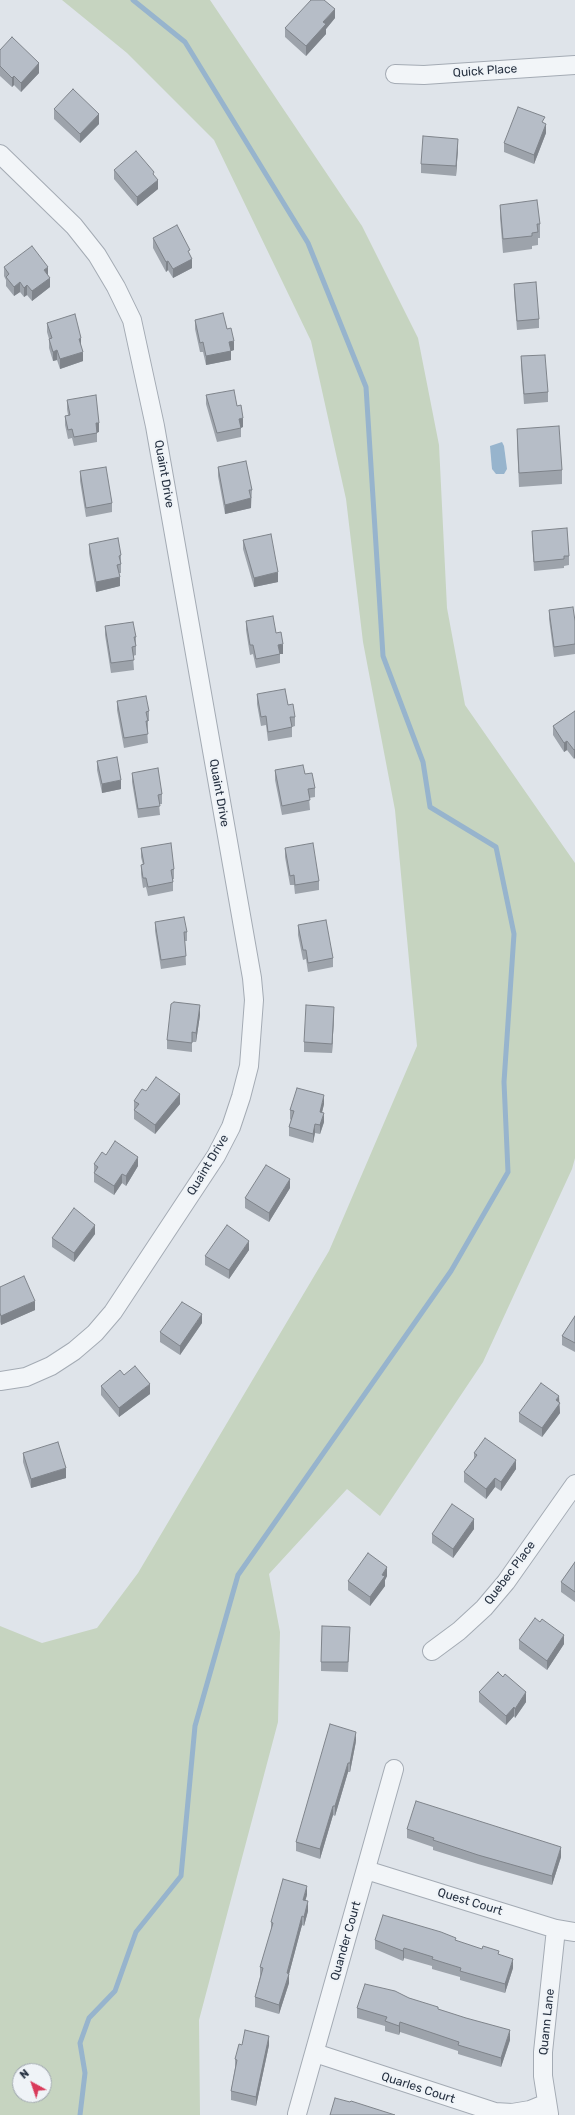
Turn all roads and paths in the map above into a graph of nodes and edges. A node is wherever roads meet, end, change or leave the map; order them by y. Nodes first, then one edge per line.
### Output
1 (575, 65) edge
2 (394, 74) dead end
3 (0, 154) edge
4 (0, 1381) edge
5 (575, 1484) edge
6 (432, 1651) dead end
7 (394, 1769) dead end
8 (366, 1870) junction
9 (556, 1929) junction
10 (575, 1932) edge
11 (314, 2053) junction
12 (548, 2109) edge
13 (297, 2114) edge

1 - 2 street, Quick Place
3 - 4 street, Quaint Drive
5 - 6 street, Quebec Place
7 - 8 street, Quander Court
8 - 9 street, Quest Court
8 - 11 street, Quander Court
9 - 10 street, Quest Court
9 - 12 street, Quann Lane
11 - 12 street, Quarles Court
11 - 13 street, Quander Court

